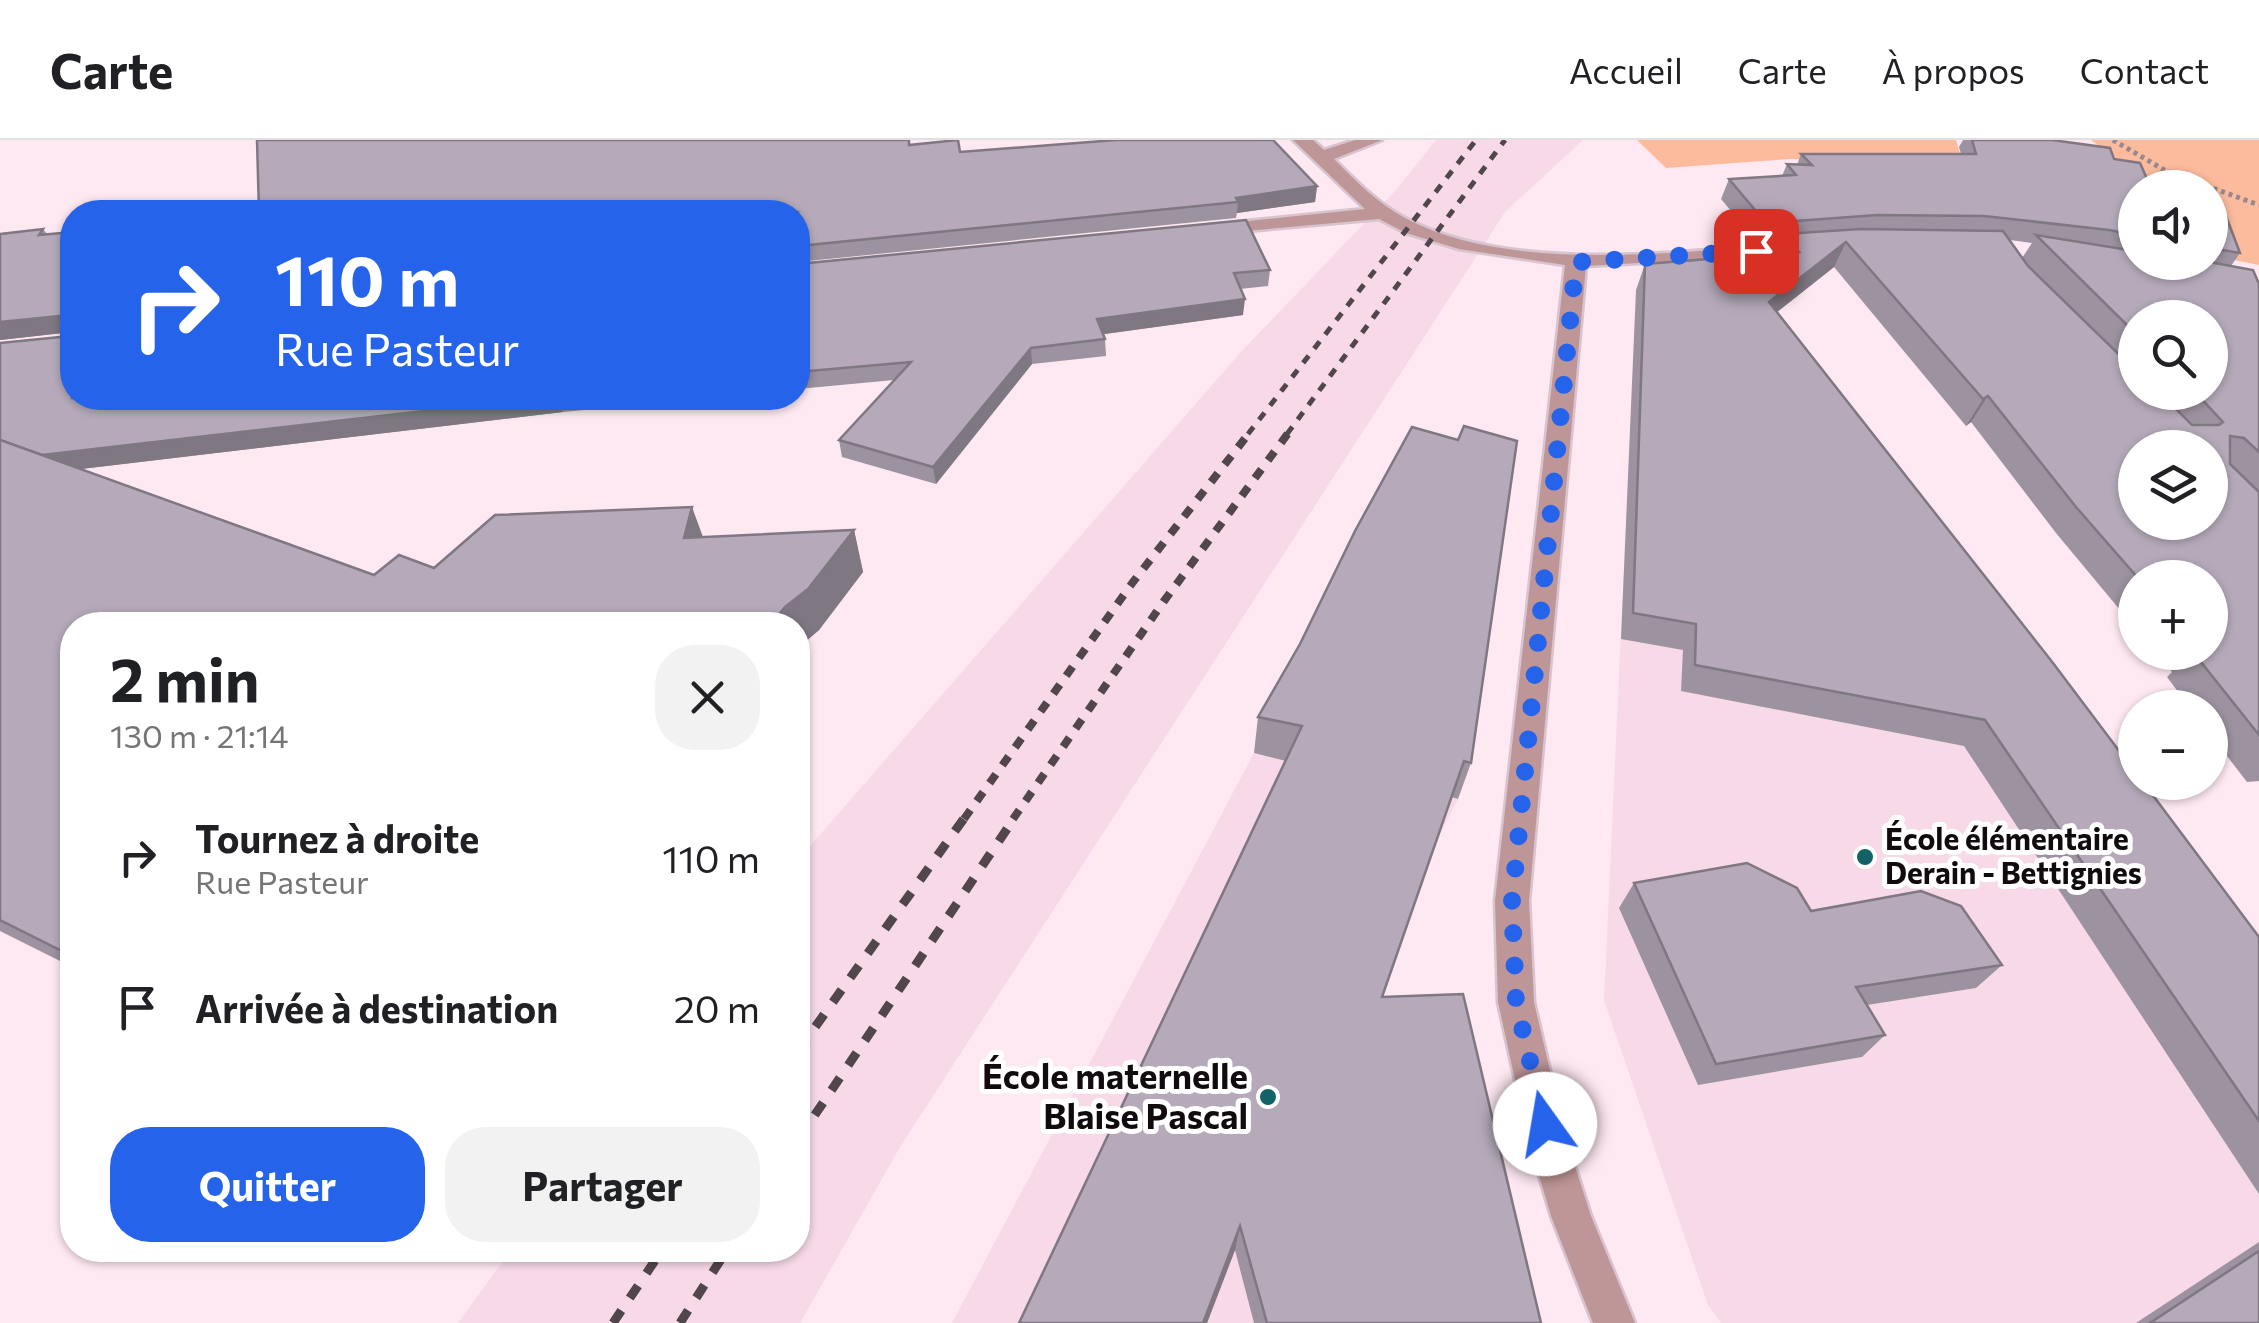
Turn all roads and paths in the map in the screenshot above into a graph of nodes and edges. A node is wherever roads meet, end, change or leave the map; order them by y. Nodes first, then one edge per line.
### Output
1 (1302, 140) edge
2 (1373, 140) edge
3 (2113, 140) edge
4 (1322, 157) junction
5 (2259, 204) edge
6 (1382, 213) junction
7 (1194, 233) edge
8 (1832, 246) edge
9 (1576, 262) junction
10 (1614, 1323) edge

1 - 4 street
2 - 4 street
3 - 5 path
4 - 6 street
6 - 7 street
6 - 9 street
8 - 9 street
9 - 10 street

